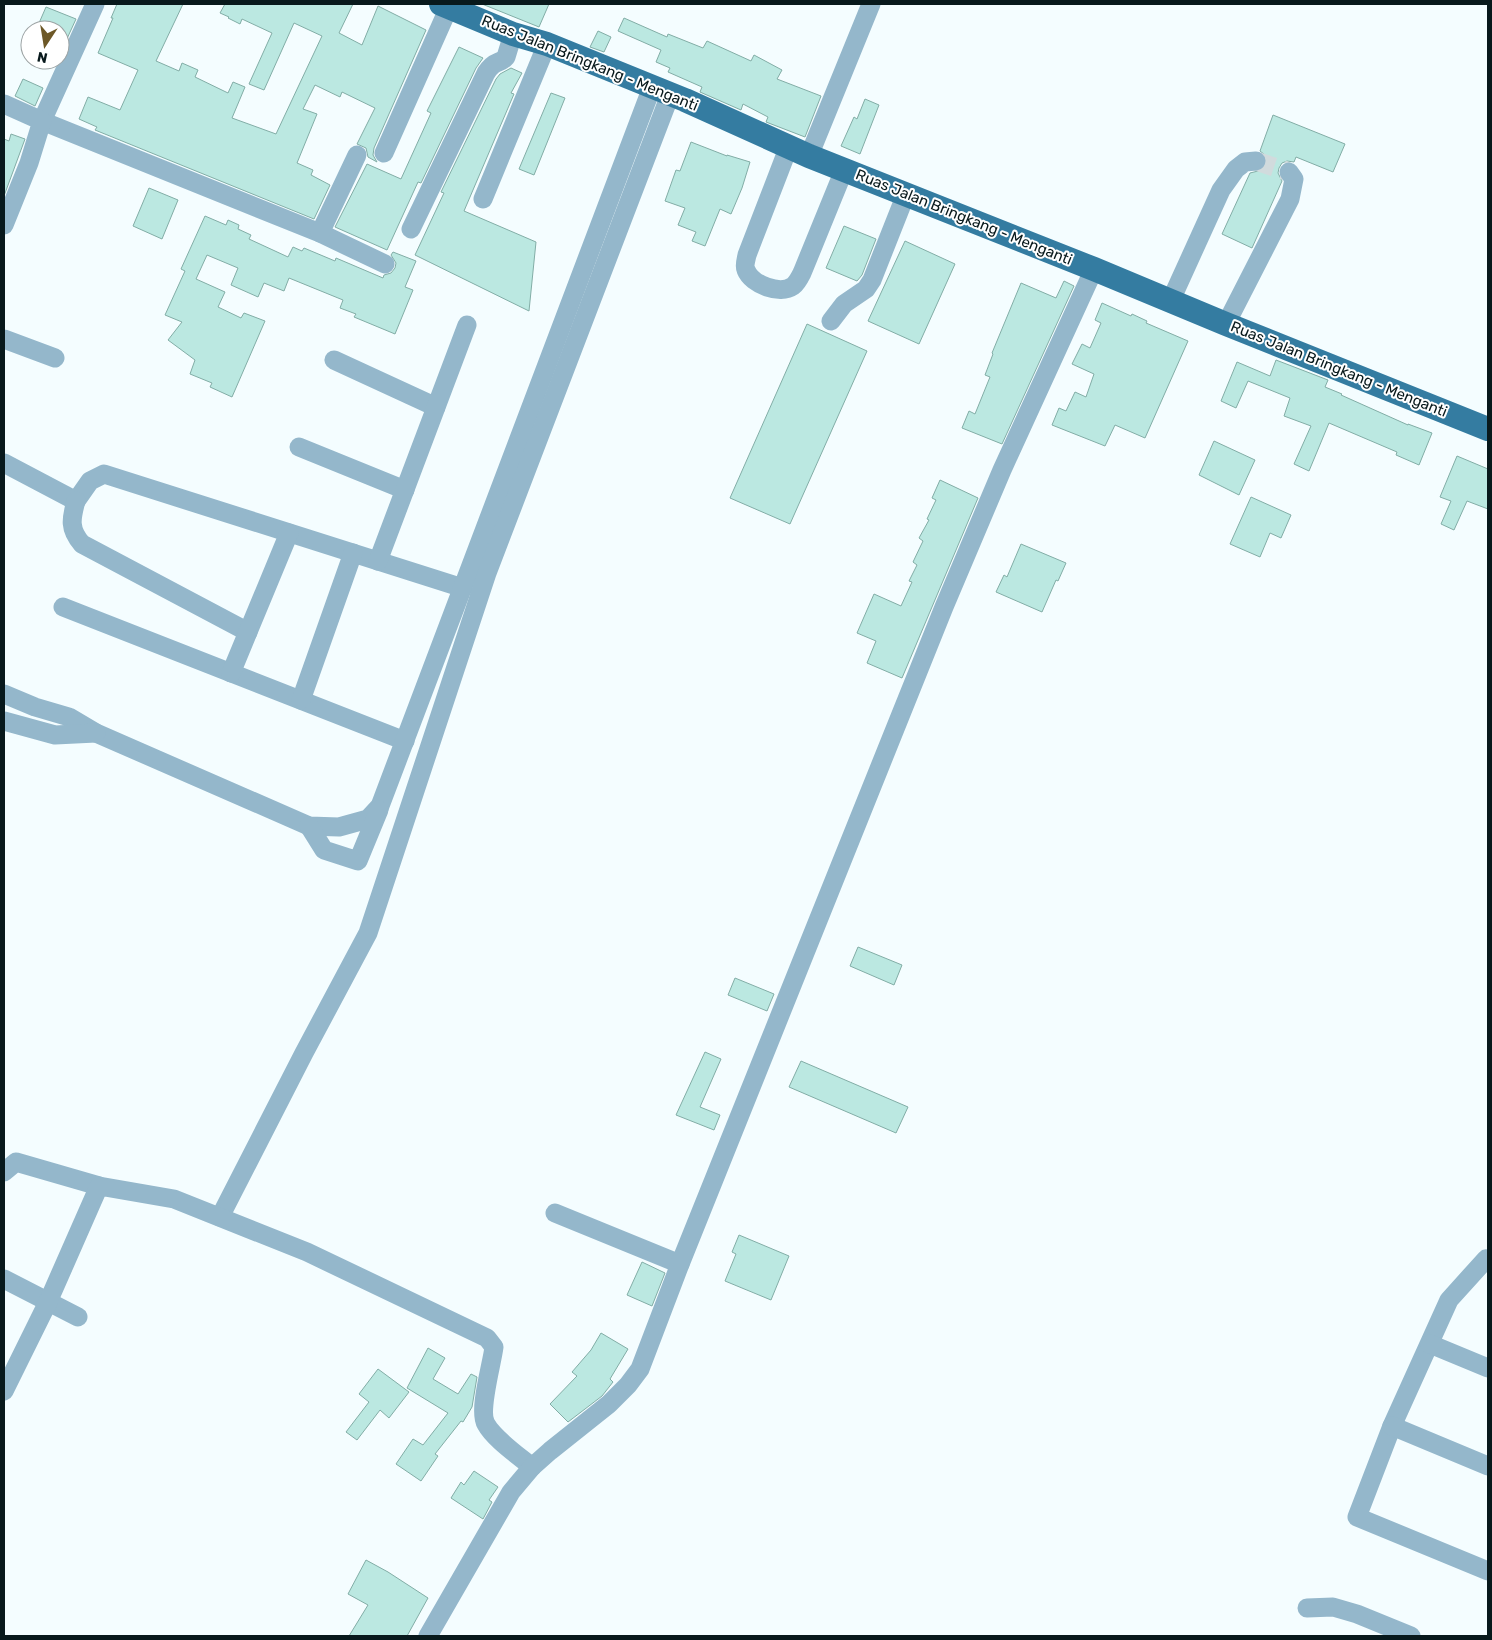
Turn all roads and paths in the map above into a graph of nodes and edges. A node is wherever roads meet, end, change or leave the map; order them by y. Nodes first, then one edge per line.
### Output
1 (94, 4) edge
2 (871, 4) edge
3 (445, 5) edge
4 (513, 34) junction
5 (547, 44) junction
6 (661, 91) junction
7 (4, 104) edge
8 (42, 120) junction
9 (799, 151) junction
10 (384, 153) dead end
11 (357, 155) dead end
12 (1256, 161) tunnel mouth
13 (844, 170) junction
14 (1289, 172) dead end
15 (906, 194) junction
16 (483, 199) dead end
17 (4, 225) edge
18 (410, 230) dead end
19 (320, 233) junction
20 (385, 264) dead end
21 (1094, 269) junction
22 (1171, 300) junction
23 (831, 321) dead end
24 (1226, 324) junction
25 (467, 325) dead end
26 (4, 339) edge
27 (55, 358) dead end
28 (334, 360) dead end
29 (436, 407) junction
30 (1488, 429) edge
31 (299, 448) dead end
32 (4, 463) edge
33 (405, 490) junction
34 (76, 501) junction
35 (289, 533) junction
36 (353, 553) junction
37 (378, 562) junction
38 (463, 588) junction
39 (64, 607) dead end
40 (248, 632) junction
41 (231, 673) junction
42 (4, 694) edge
43 (301, 700) junction
44 (4, 721) edge
45 (96, 734) junction
46 (405, 741) junction
47 (380, 806) junction
48 (309, 826) junction
49 (4, 1172) edge
50 (99, 1186) junction
51 (555, 1213) dead end
52 (220, 1217) junction
53 (1488, 1260) edge
54 (680, 1264) junction
55 (4, 1278) edge
56 (48, 1302) junction
57 (78, 1317) dead end
58 (1430, 1344) junction
59 (1488, 1368) edge
60 (4, 1391) edge
61 (1392, 1426) junction
62 (1488, 1466) edge
63 (532, 1467) junction
64 (1488, 1571) edge
65 (1307, 1608) dead end
66 (428, 1636) edge
67 (1412, 1636) edge

1 - 8 street
2 - 9 street
3 - 4 main road, Ruas Jalan Bringkang - Menganti
3 - 10 street
4 - 5 main road, Ruas Jalan Bringkang - Menganti
4 - 18 street
5 - 6 main road, Ruas Jalan Bringkang - Menganti
5 - 16 street
6 - 9 main road, Ruas Jalan Bringkang - Menganti
6 - 38 street
6 - 52 street
7 - 8 street
8 - 17 street
8 - 19 street
9 - 13 main road, Ruas Jalan Bringkang - Menganti
9 - 13 street
11 - 19 street
12 - 22 street
13 - 15 main road, Ruas Jalan Bringkang - Menganti
14 - 24 street
15 - 21 main road, Ruas Jalan Bringkang - Menganti
15 - 23 street
19 - 20 street
21 - 22 main road, Ruas Jalan Bringkang - Menganti
21 - 54 street
22 - 24 main road, Ruas Jalan Bringkang - Menganti
24 - 30 main road, Ruas Jalan Bringkang - Menganti
25 - 29 street
26 - 27 street
28 - 29 street
29 - 33 street
31 - 33 street
32 - 34 street
33 - 37 street
34 - 35 street
34 - 40 street
35 - 36 street
35 - 40 street
36 - 37 street
36 - 43 street
37 - 38 street
38 - 46 street
39 - 41 street
40 - 41 street
41 - 43 street
42 - 45 street
43 - 46 street
44 - 45 street
45 - 48 street
46 - 47 street
47 - 48 street
47 - 48 street
49 - 50 street
50 - 52 street
50 - 56 street
51 - 54 street
52 - 63 street
53 - 58 street
54 - 63 street
55 - 56 street
56 - 57 street
56 - 60 street
58 - 59 street
58 - 61 street
61 - 62 street
61 - 64 street
63 - 66 street
65 - 67 street

